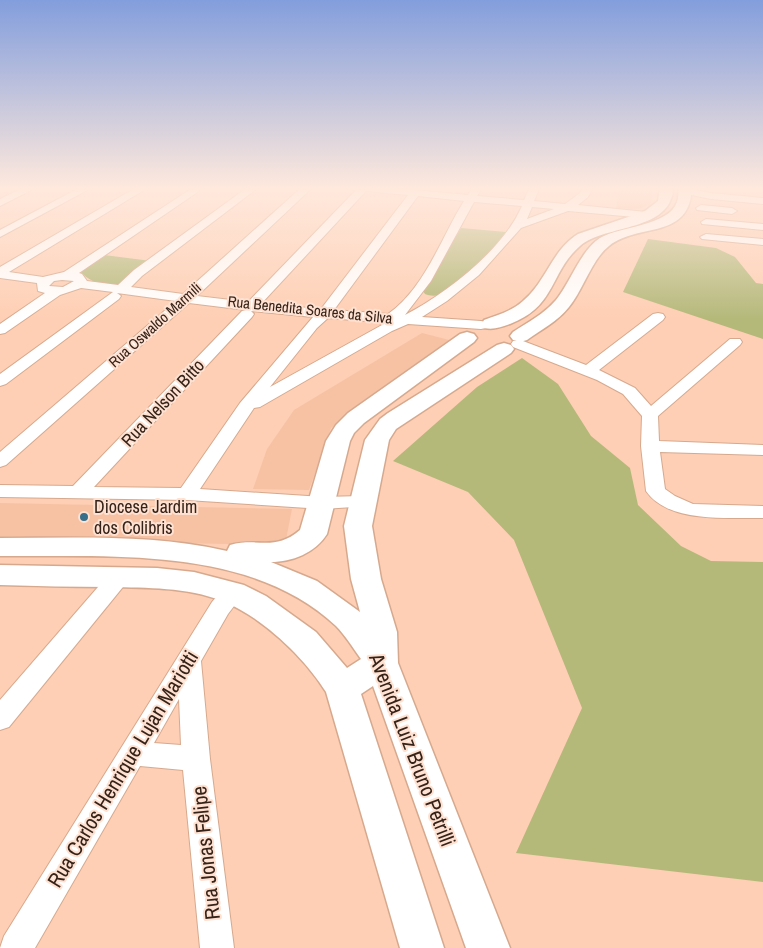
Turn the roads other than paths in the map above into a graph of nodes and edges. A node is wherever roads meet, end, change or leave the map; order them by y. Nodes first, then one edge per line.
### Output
1 (70, 231) edge
2 (137, 231) edge
3 (194, 231) edge
4 (260, 231) edge
5 (324, 231) edge
6 (387, 231) edge
7 (452, 231) edge
8 (512, 231) edge
9 (599, 231) edge
10 (639, 231) edge
11 (736, 231) edge
12 (706, 237) dead end
13 (738, 240) junction
14 (763, 242) edge
15 (0, 273) edge
16 (61, 285) junction
17 (418, 292) junction
18 (117, 293) junction
19 (445, 298) junction
20 (184, 301) junction
21 (250, 310) junction
22 (324, 314) junction
23 (658, 317) dead end
24 (0, 320) edge
25 (391, 323) junction
26 (312, 325) junction
27 (0, 330) edge
28 (476, 330) junction
29 (735, 342) dead end
30 (514, 343) junction
31 (286, 357) junction
32 (327, 361) junction
33 (589, 370) junction
34 (0, 381) edge
35 (246, 407) junction
36 (650, 415) junction
37 (650, 446) junction
38 (763, 450) edge
39 (0, 461) edge
40 (0, 491) edge
41 (78, 492) junction
42 (187, 494) junction
43 (362, 502) junction
44 (323, 503) junction
45 (763, 512) edge
46 (0, 547) edge
47 (188, 553) junction
48 (0, 575) edge
49 (119, 577) junction
50 (233, 593) junction
51 (188, 661) junction
52 (382, 662) junction
53 (342, 689) junction
54 (0, 718) edge
55 (134, 753) junction
56 (196, 759) junction
57 (16, 948) edge
58 (217, 948) edge
59 (422, 948) edge
60 (488, 948) edge

1 - 15 street
2 - 16 street
3 - 18 street
4 - 20 street, Rua Oswaldo Marmili
5 - 21 street, Rua Nelson Bitto
6 - 22 street
7 - 17 street
8 - 19 street
9 - 28 main road
10 - 30 main road
11 - 13 street
12 - 13 street
13 - 14 street
15 - 16 street, Rua Benedita Soares da Silva
16 - 18 street, Rua Benedita Soares da Silva
16 - 24 street
16 - 27 street
17 - 19 street
17 - 25 street
18 - 20 street, Rua Benedita Soares da Silva
18 - 34 street
19 - 25 street
20 - 21 street, Rua Benedita Soares da Silva
20 - 39 street, Rua Oswaldo Marmili
21 - 22 street, Rua Benedita Soares da Silva
21 - 26 street, Rua Benedita Soares da Silva
21 - 41 street, Rua Nelson Bitto
22 - 25 street, Rua Benedita Soares da Silva
22 - 26 street
23 - 33 street
25 - 26 street, Rua Benedita Soares da Silva
25 - 28 street, Rua Benedita Soares da Silva
25 - 28 street, Rua Benedita Soares da Silva
25 - 32 street
26 - 31 street
28 - 30 main road
28 - 30 main road
28 - 44 main road
29 - 36 street
30 - 33 street
30 - 43 main road
31 - 32 street
31 - 35 street
32 - 35 street
33 - 36 street
35 - 42 street
36 - 37 street
37 - 38 street
37 - 45 street
40 - 41 street
41 - 42 street
42 - 44 street
43 - 44 street
43 - 52 main road
44 - 47 main road
46 - 47 main road, Avenida Luiz Bruno Petrilli
47 - 52 main road, Avenida Luiz Bruno Petrilli
48 - 49 main road
49 - 50 main road
49 - 54 street
50 - 51 street, Rua Carlos Henrique Lujan Mariotti
50 - 53 main road
51 - 55 street, Rua Carlos Henrique Lujan Mariotti
51 - 56 street, Rua Jonas Felipe
52 - 53 main road
52 - 60 main road, Avenida Luiz Bruno Petrilli
53 - 59 main road
55 - 56 street
55 - 57 street, Rua Carlos Henrique Lujan Mariotti
56 - 58 street, Rua Jonas Felipe

